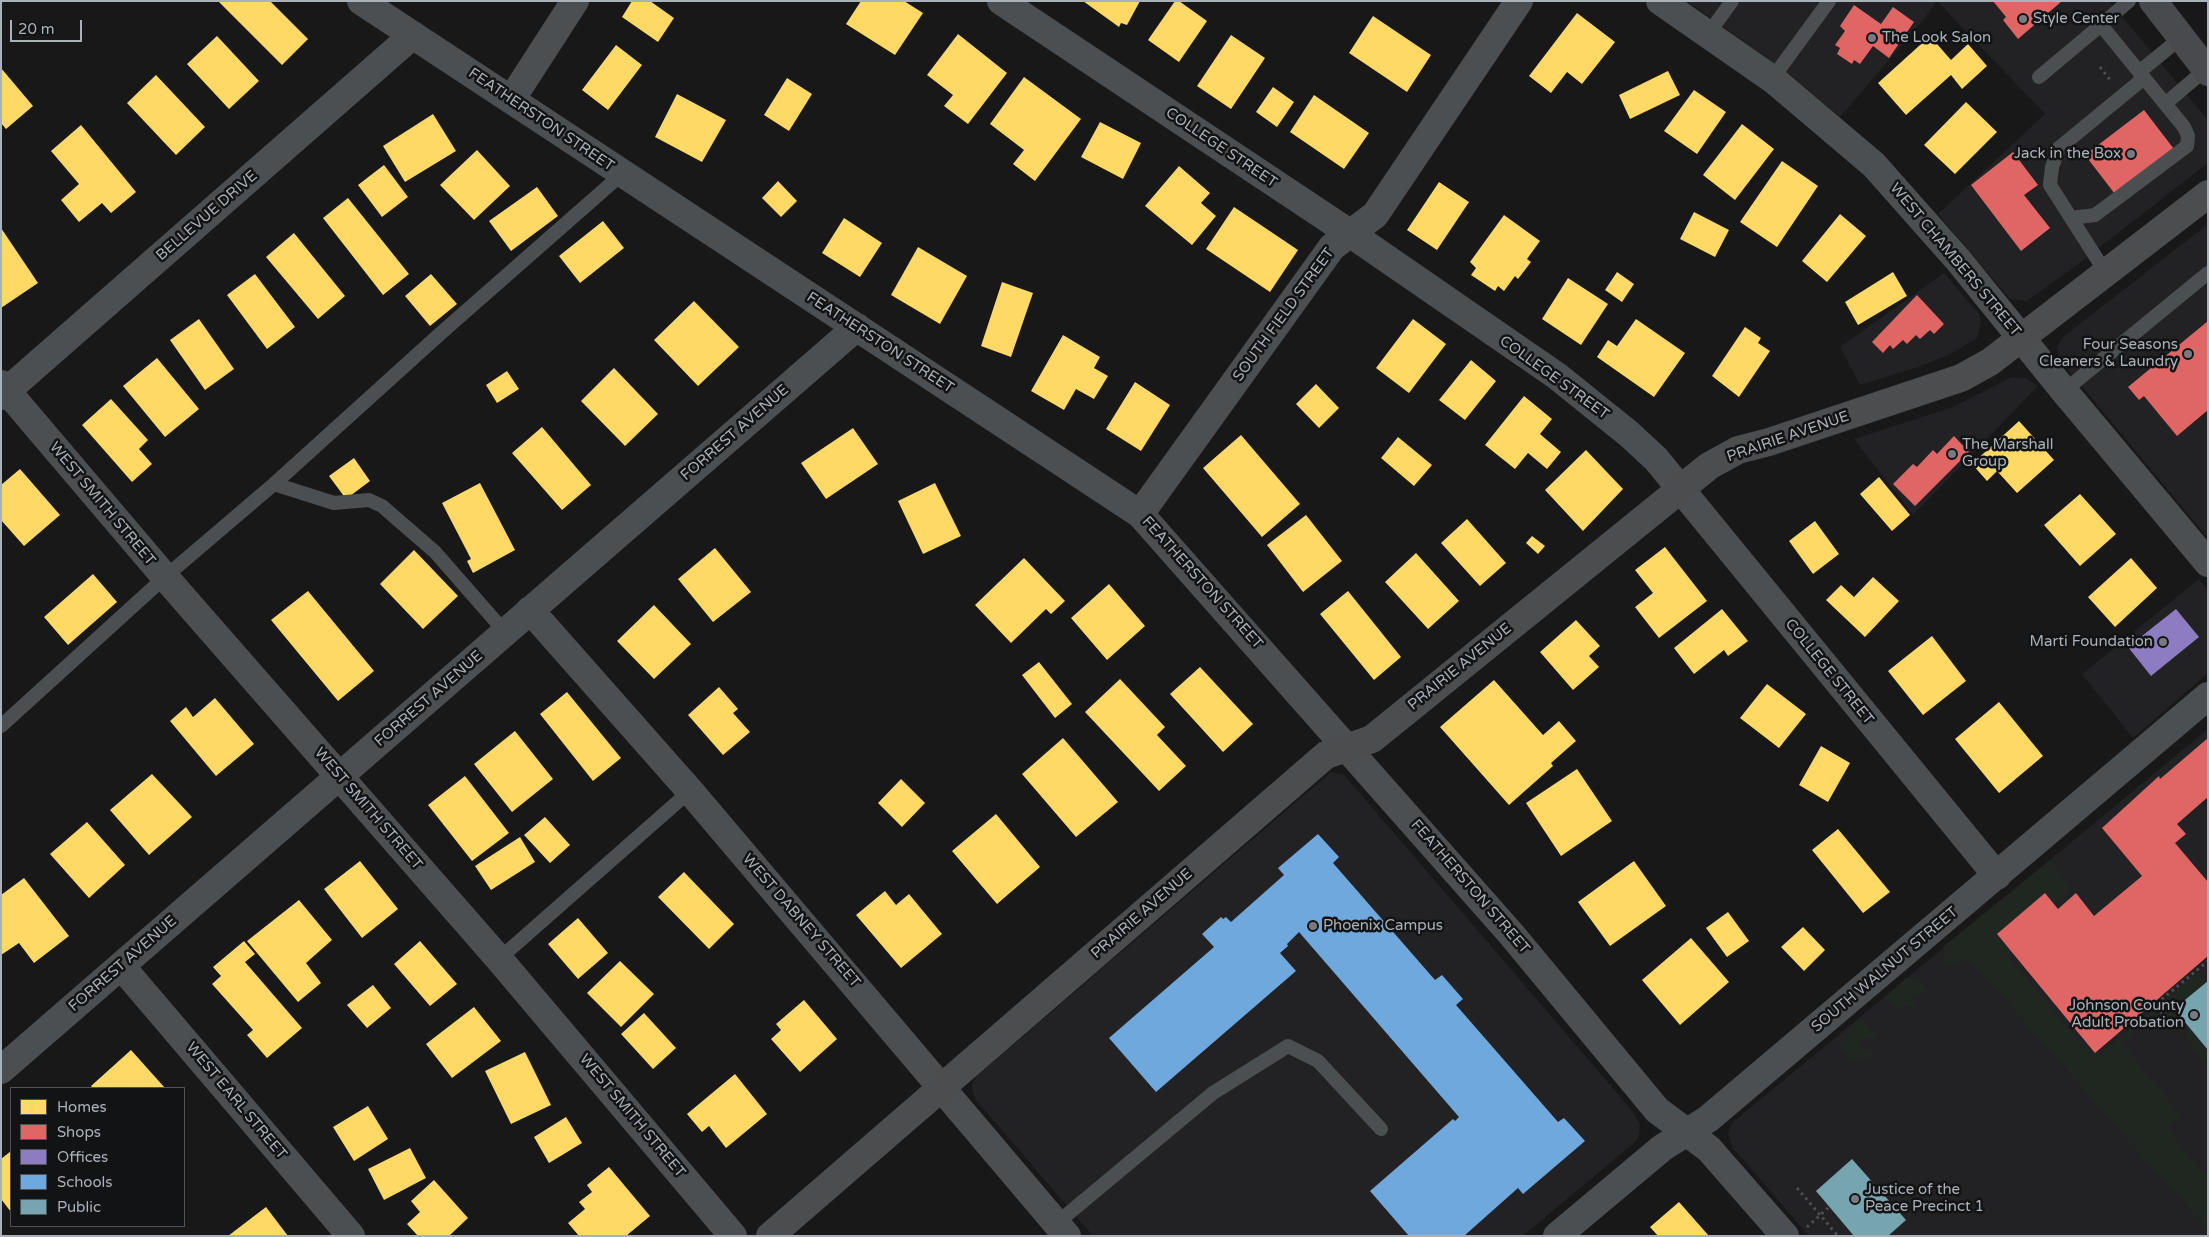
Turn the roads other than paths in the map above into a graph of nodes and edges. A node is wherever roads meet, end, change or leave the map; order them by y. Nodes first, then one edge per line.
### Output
1 (361, 1) edge
2 (575, 1) edge
3 (1001, 1) edge
4 (1519, 1) edge
5 (1660, 1) edge
6 (1732, 1) edge
7 (1829, 1) edge
8 (2129, 1) edge
9 (2153, 1) edge
10 (2101, 25) junction
11 (1709, 33) junction
12 (413, 36) junction
13 (2182, 37) junction
14 (2207, 70) edge
15 (2142, 75) junction
16 (2039, 77) dead end
17 (1772, 79) junction
18 (511, 100) junction
19 (2165, 104) junction
20 (622, 174) junction
21 (2208, 194) edge
22 (2071, 218) junction
23 (1350, 234) junction
24 (2106, 273) junction
25 (2208, 273) edge
26 (857, 327) junction
27 (2022, 338) junction
28 (3, 390) edge
29 (2064, 391) junction
30 (274, 484) junction
31 (1679, 488) junction
32 (1140, 514) junction
33 (2208, 563) edge
34 (165, 577) junction
35 (530, 610) junction
36 (506, 632) junction
37 (2208, 696) edge
38 (1, 726) edge
39 (1349, 748) junction
40 (340, 777) junction
41 (690, 791) junction
42 (1997, 876) junction
43 (500, 959) junction
44 (121, 966) junction
45 (1, 1070) edge
46 (942, 1086) junction
47 (1381, 1128) dead end
48 (1686, 1133) junction
49 (1062, 1230) edge
50 (1794, 1233) edge
51 (351, 1236) edge
52 (733, 1236) edge
53 (770, 1236) edge
54 (1557, 1236) edge

1 - 12 street, FEATHERSTON STREET
2 - 18 street
3 - 23 street, COLLEGE STREET
4 - 23 street, SOUTH FIELD STREET
5 - 11 street, WEST CHAMBERS STREET
6 - 11 lane
7 - 17 lane
8 - 10 lane
9 - 13 main road
10 - 15 lane
10 - 16 lane
11 - 17 street, WEST CHAMBERS STREET
12 - 18 street, FEATHERSTON STREET
12 - 28 street, BELLEVUE DRIVE
13 - 14 main road
13 - 15 lane
14 - 19 lane
15 - 19 lane
15 - 22 lane
17 - 27 street, WEST CHAMBERS STREET
18 - 20 street, FEATHERSTON STREET
19 - 22 lane
20 - 26 street, FEATHERSTON STREET
20 - 30 lane
21 - 24 street, PRAIRIE AVENUE
22 - 24 lane
23 - 31 street, COLLEGE STREET
23 - 32 street, SOUTH FIELD STREET
24 - 27 street, PRAIRIE AVENUE
25 - 29 lane
26 - 32 street, FEATHERSTON STREET
26 - 35 street, FORREST AVENUE
27 - 29 street, WEST CHAMBERS STREET
27 - 31 street, PRAIRIE AVENUE
28 - 34 street, WEST SMITH STREET
29 - 33 street, WEST CHAMBERS STREET
30 - 34 lane
30 - 36 lane
31 - 39 street, PRAIRIE AVENUE
31 - 42 street, COLLEGE STREET
32 - 39 street, FEATHERSTON STREET
34 - 38 lane
34 - 40 street, WEST SMITH STREET
35 - 36 street, FORREST AVENUE
35 - 41 street, WEST DABNEY STREET
36 - 40 street, FORREST AVENUE
37 - 42 street, SOUTH WALNUT STREET
39 - 46 street, PRAIRIE AVENUE
39 - 48 street, FEATHERSTON STREET
40 - 43 street, WEST SMITH STREET
40 - 44 street, FORREST AVENUE
41 - 43 lane
41 - 46 street, WEST DABNEY STREET
42 - 48 street, SOUTH WALNUT STREET
43 - 52 street, WEST SMITH STREET
44 - 45 street, FORREST AVENUE
44 - 51 street, WEST EARL STREET
46 - 49 street, WEST DABNEY STREET
46 - 53 street, PRAIRIE AVENUE
47 - 49 lane
48 - 50 street, FEATHERSTON STREET
48 - 54 street, SOUTH WALNUT STREET

